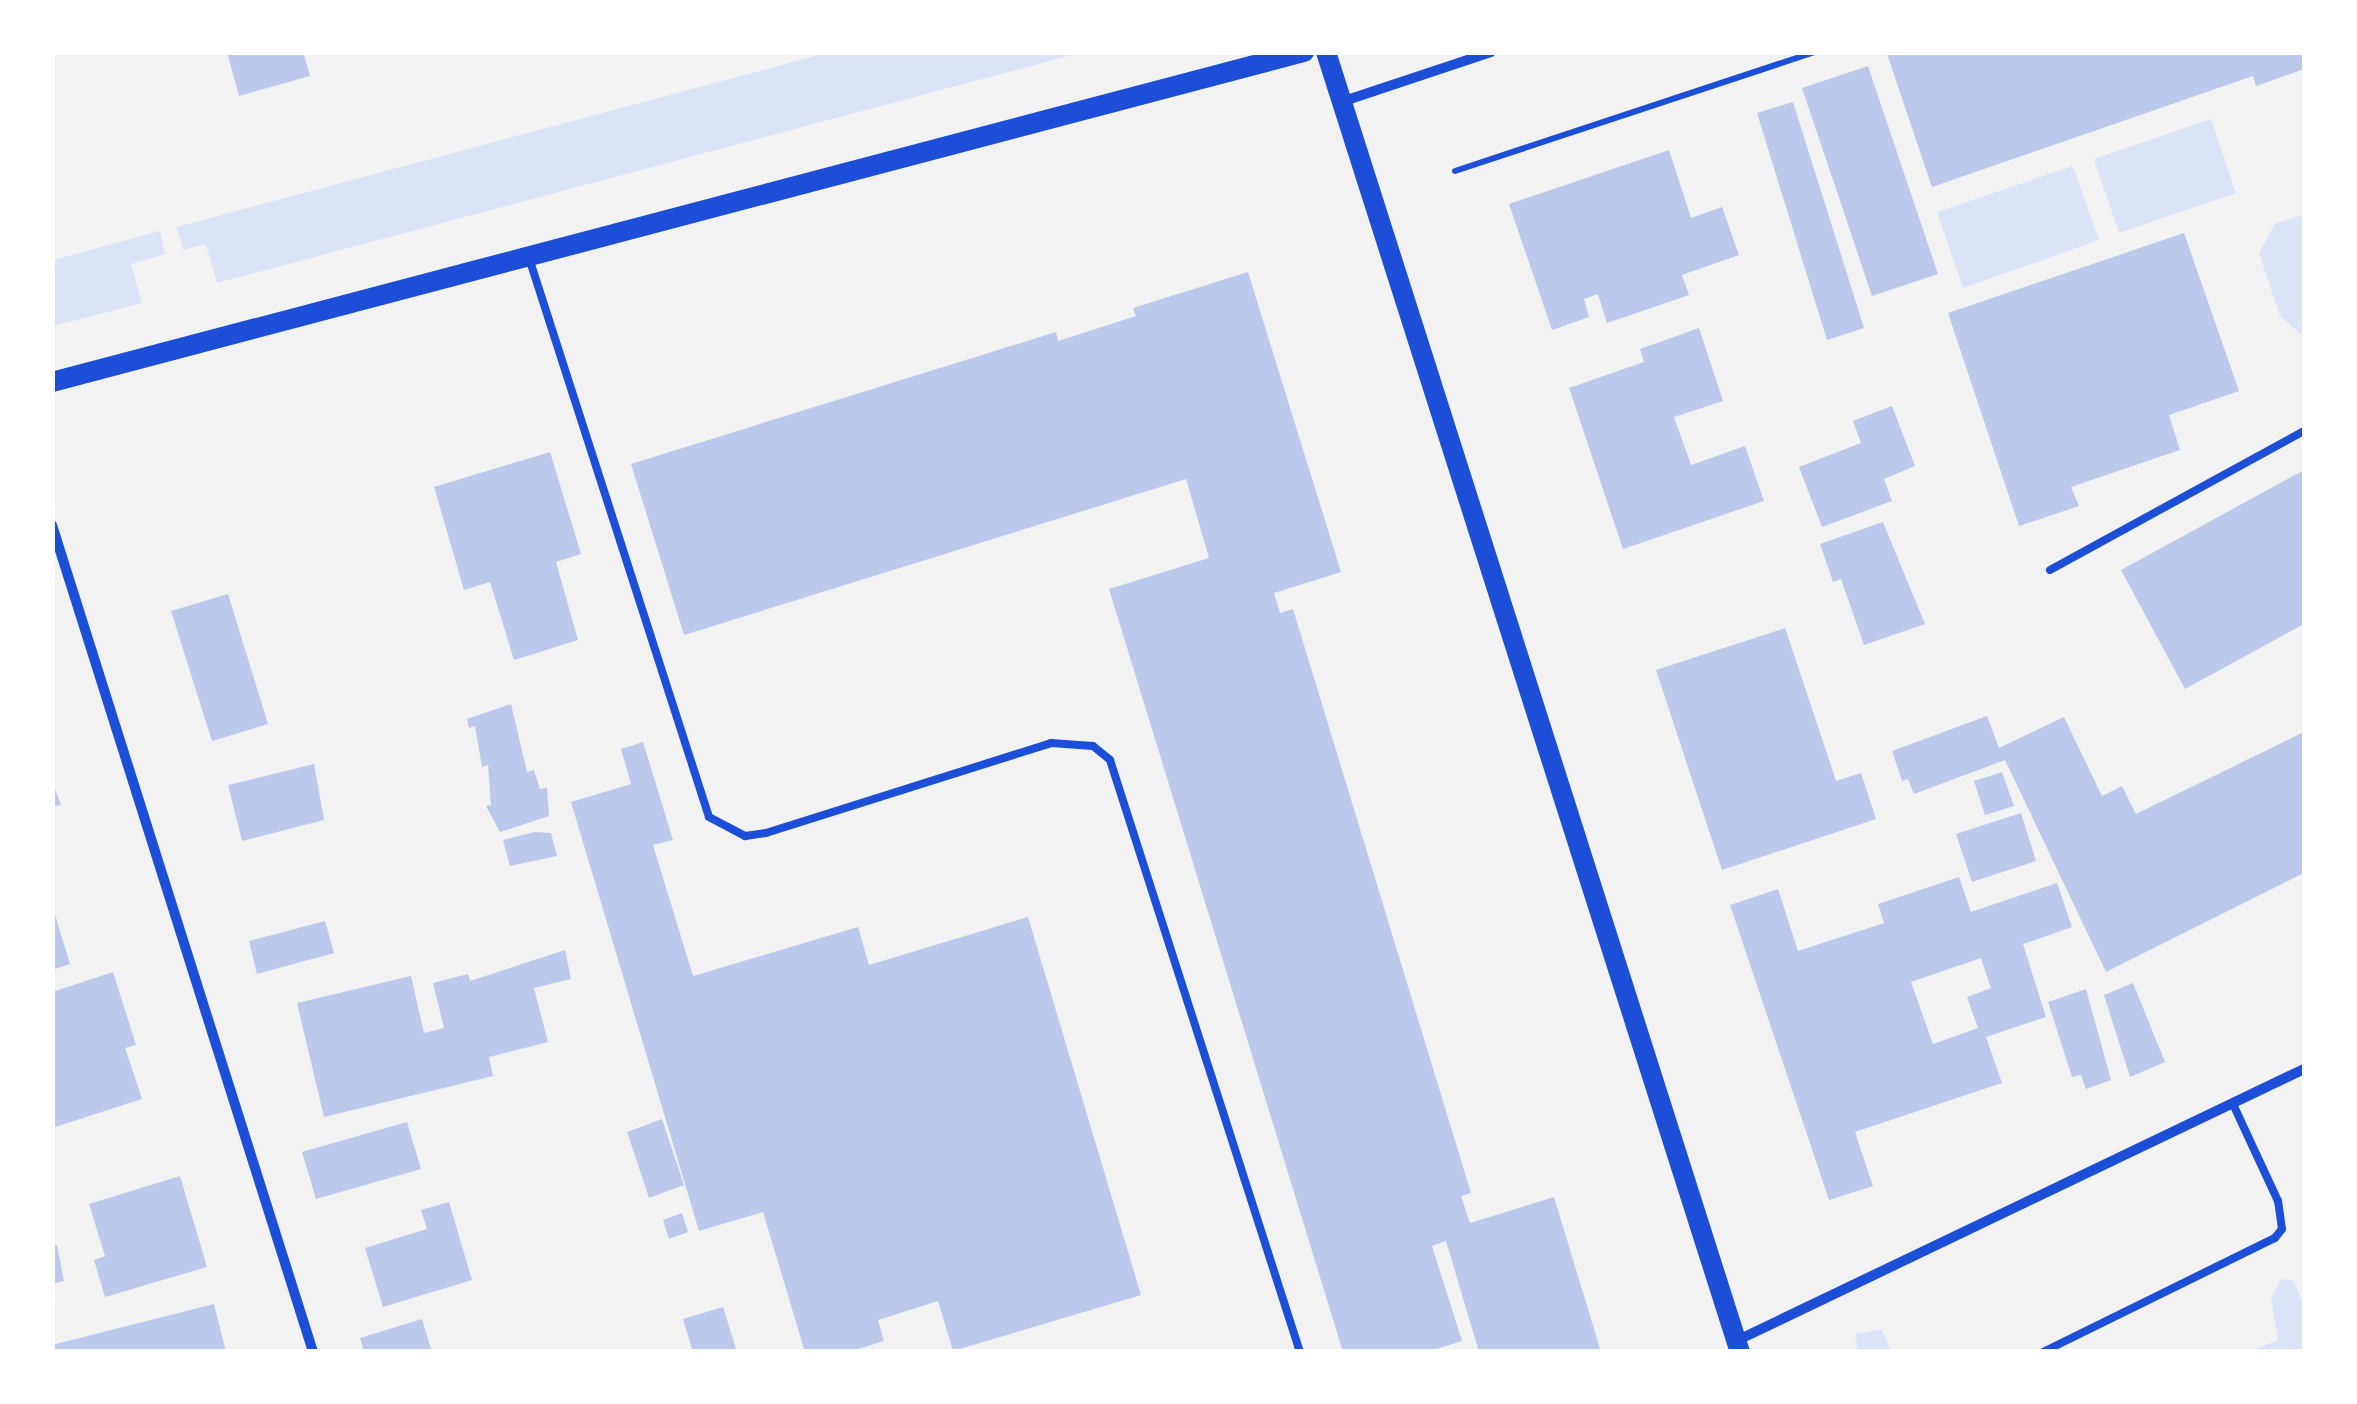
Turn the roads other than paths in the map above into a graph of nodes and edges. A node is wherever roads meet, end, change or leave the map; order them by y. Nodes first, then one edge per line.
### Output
1 (1304, 52) edge
2 (1326, 52) edge
3 (1491, 52) edge
4 (1341, 102) junction
5 (528, 257) junction
6 (52, 382) edge
7 (2304, 431) edge
8 (52, 525) edge
9 (2050, 570) dead end
10 (2304, 1069) edge
11 (2233, 1104) junction
12 (1738, 1346) edge
13 (313, 1352) edge
14 (1300, 1352) edge
15 (2043, 1352) edge

1 - 5 main road
2 - 4 main road
3 - 4 street
4 - 12 main road
5 - 6 main road
5 - 14 lane
7 - 9 lane
8 - 13 street
10 - 11 street
11 - 12 street
11 - 15 lane

